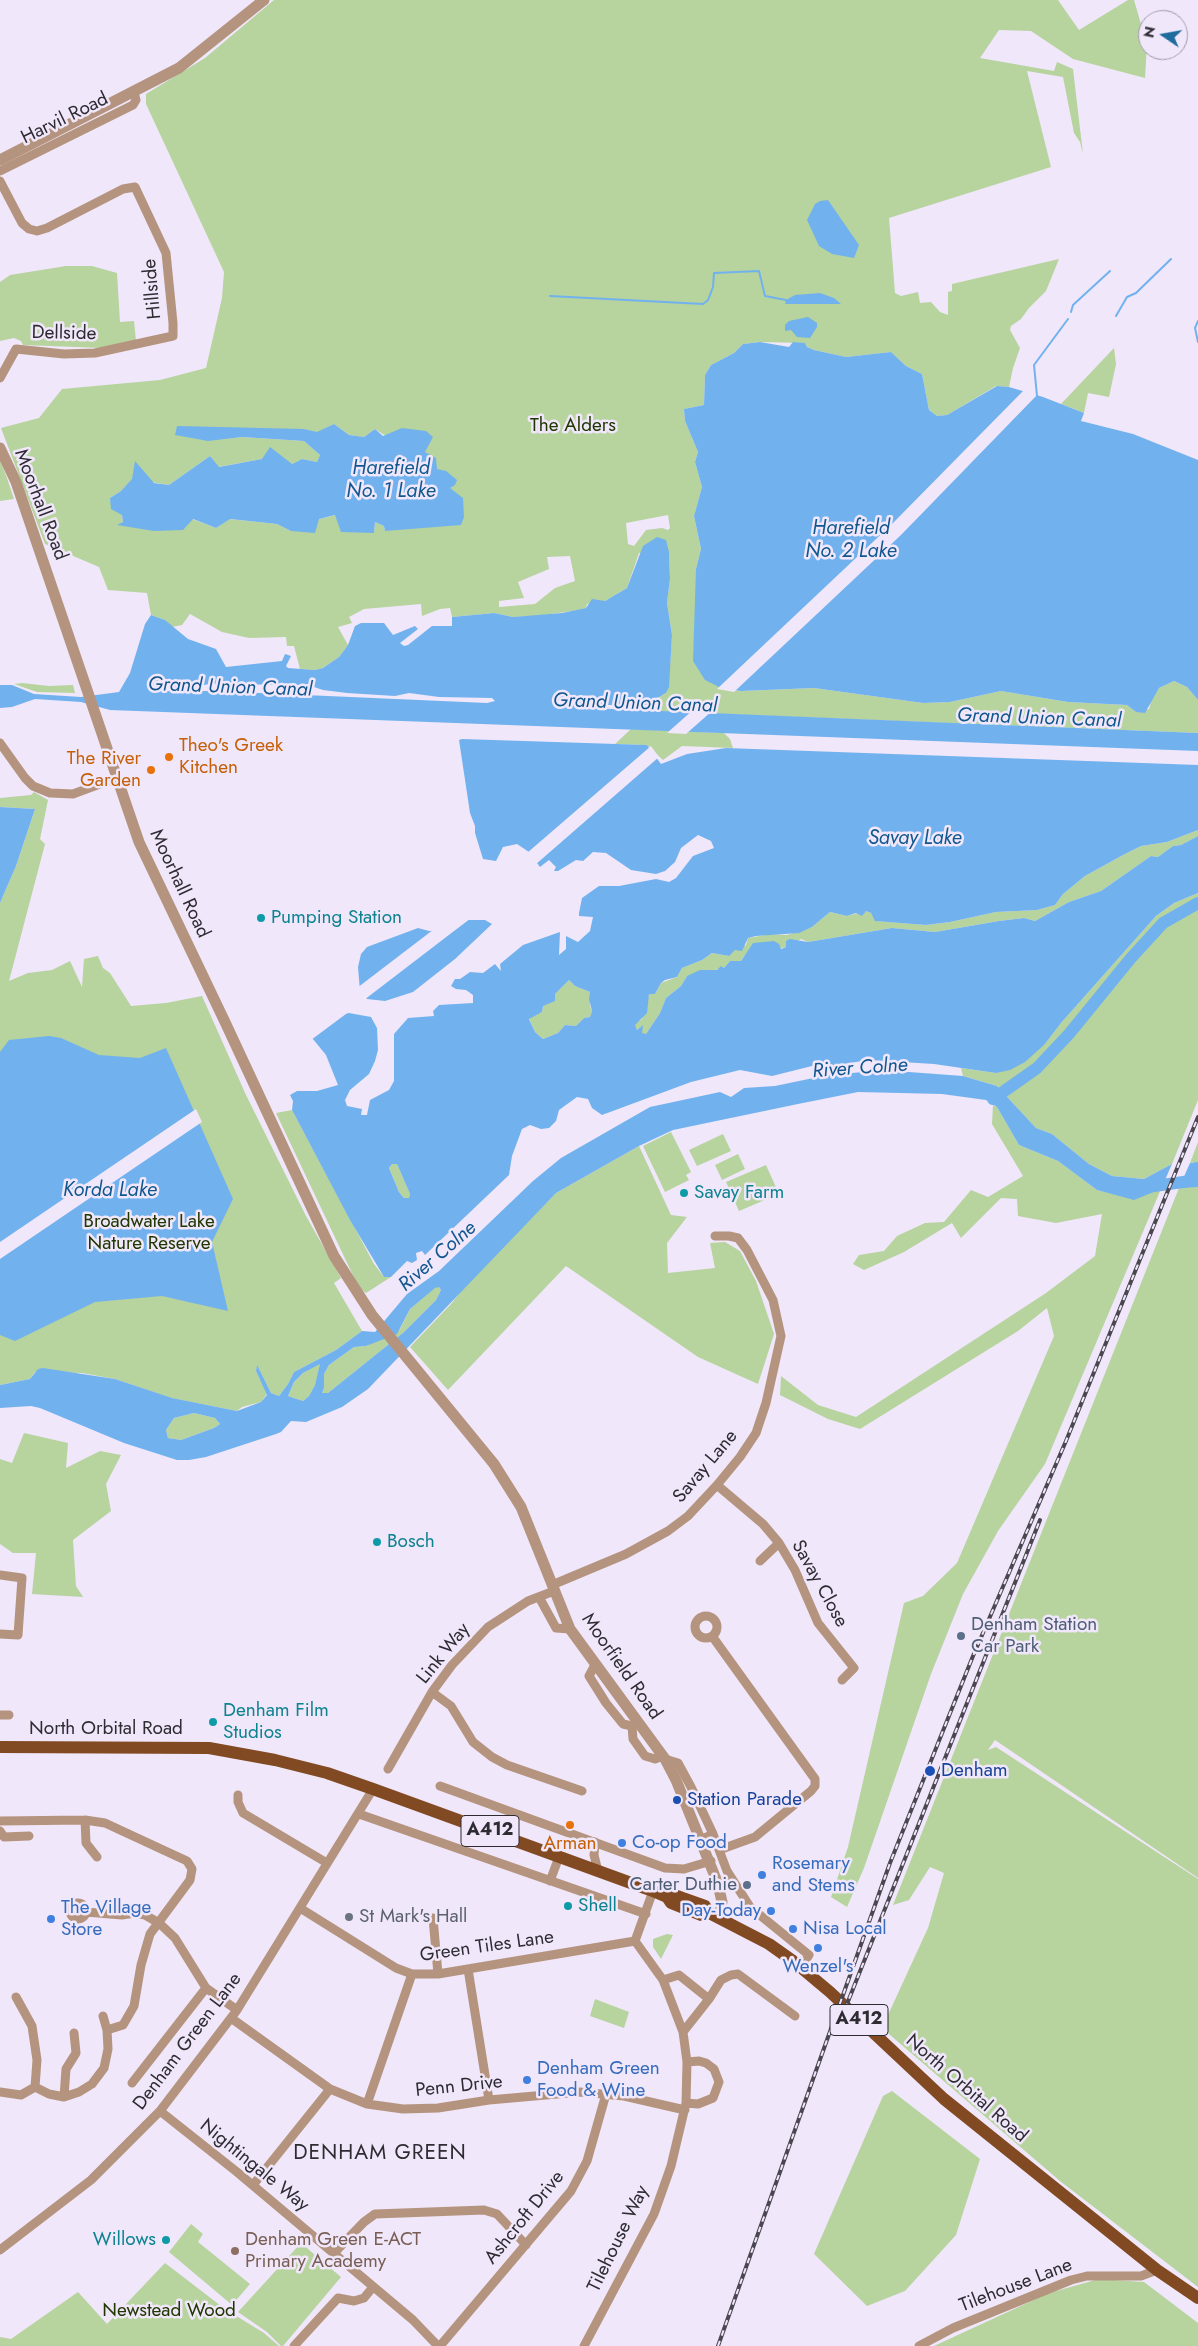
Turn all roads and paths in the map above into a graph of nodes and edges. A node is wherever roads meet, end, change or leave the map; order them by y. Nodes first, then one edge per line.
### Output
1 (264, 0) edge
2 (134, 92) junction
3 (0, 160) edge
4 (0, 171) edge
5 (0, 182) edge
6 (172, 336) joint
7 (0, 378) edge
8 (0, 448) edge
9 (0, 743) edge
10 (116, 778) junction
11 (715, 1236) dead end
12 (420, 1372) joint
13 (717, 1486) junction
14 (779, 1543) junction
15 (760, 1561) dead end
16 (0, 1575) edge
17 (553, 1588) junction
18 (539, 1597) junction
19 (570, 1629) junction
20 (0, 1634) edge
21 (712, 1636) dead end
22 (842, 1680) dead end
23 (432, 1692) junction
24 (0, 1747) edge
25 (388, 1769) dead end
26 (440, 1786) dead end
27 (374, 1789) junction
28 (582, 1791) dead end
29 (238, 1795) dead end
30 (359, 1814) junction
31 (84, 1820) junction
32 (0, 1821) edge
33 (0, 1831) edge
34 (29, 1836) dead end
35 (707, 1836) junction
36 (595, 1842) junction
37 (718, 1850) junction
38 (97, 1857) dead end
39 (559, 1857) junction
40 (710, 1861) junction
41 (327, 1863) junction
42 (598, 1872) junction
43 (550, 1881) junction
44 (653, 1891) junction
45 (300, 1908) junction
46 (86, 1912) dead end
47 (646, 1914) junction
48 (714, 1915) junction
49 (433, 1918) dead end
50 (159, 1923) junction
51 (635, 1941) junction
52 (801, 1968) junction
53 (468, 1969) junction
54 (412, 1974) junction
55 (438, 1974) junction
56 (663, 1980) junction
57 (206, 1988) junction
58 (16, 1998) dead end
59 (709, 1999) junction
60 (237, 2010) junction
61 (104, 2016) dead end
62 (795, 2016) dead end
63 (231, 2018) junction
64 (107, 2030) junction
65 (683, 2032) junction
66 (74, 2033) dead end
67 (688, 2062) junction
68 (132, 2083) dead end
69 (36, 2087) junction
70 (330, 2089) junction
71 (0, 2092) edge
72 (606, 2094) junction
73 (64, 2097) junction
74 (489, 2100) junction
75 (367, 2104) junction
76 (686, 2107) junction
77 (160, 2111) junction
78 (253, 2185) junction
79 (526, 2245) junction
80 (0, 2250) edge
81 (334, 2253) junction
82 (1157, 2270) junction
83 (373, 2286) junction
84 (1198, 2298) edge
85 (294, 2346) edge
86 (439, 2346) edge
87 (584, 2346) edge
88 (919, 2346) edge

1 - 2 street, Harvil Road
2 - 3 street, Harvil Road
2 - 4 street, Harvil Road
5 - 6 street, Hillside
6 - 7 street, Dellside
8 - 10 street, Moorhall Road
9 - 10 street
10 - 12 street, Moorhall Road
11 - 13 street, Savay Lane
12 - 17 street, Moorfield Road
13 - 14 street, Savay Close
13 - 17 street, Savay Lane
14 - 15 street
14 - 22 street, Savay Close
16 - 20 street
17 - 18 street, Link Way
17 - 19 street, Moorfield Road
18 - 19 street
18 - 23 street, Link Way
19 - 35 street, Moorfield Road
21 - 37 street
23 - 25 street, Link Way
23 - 28 street
24 - 27 main road, North Orbital Road / A412
26 - 36 street
27 - 30 street, Denham Green Lane
27 - 39 main road, North Orbital Road / A412
29 - 41 street
30 - 41 street, Denham Green Lane
30 - 43 street
31 - 32 street
31 - 38 street
31 - 50 street
33 - 34 street
35 - 37 street
35 - 40 street, Moorfield Road
36 - 40 street
36 - 42 street
37 - 52 street
39 - 42 main road, North Orbital Road / A412
39 - 43 street
40 - 48 street, Moorfield Road
41 - 45 street, Denham Green Lane
42 - 44 main road, North Orbital Road / A412
43 - 47 street
44 - 47 street
44 - 48 main road, North Orbital Road / A412
45 - 54 street, Green Tiles Lane
45 - 60 street, Denham Green Lane
46 - 50 street
47 - 51 street
48 - 52 main road, North Orbital Road / A412
49 - 55 street
50 - 57 street
50 - 64 street
51 - 53 street, Green Tiles Lane
51 - 56 street, Tilehouse Way
52 - 82 main road, North Orbital Road / A412
53 - 55 street, Green Tiles Lane
53 - 74 street
54 - 55 street, Green Tiles Lane
54 - 75 street
56 - 59 street
56 - 65 street, Tilehouse Way
57 - 60 street
57 - 68 street
58 - 69 street
59 - 62 street
59 - 65 street
60 - 63 street, Denham Green Lane
61 - 64 street
63 - 70 street, Penn Drive
63 - 77 street, Denham Green Lane
64 - 73 street
65 - 67 street, Tilehouse Way
66 - 73 street
67 - 76 street, Tilehouse Way
67 - 76 street
69 - 71 street
69 - 73 street
70 - 75 street, Penn Drive
70 - 78 street
72 - 74 street, Penn Drive
72 - 76 street, Penn Drive
72 - 79 street, Ashcroft Drive
74 - 75 street, Penn Drive
76 - 87 street, Tilehouse Way
77 - 78 street, Nightingale Way
77 - 80 street, Denham Green Lane
78 - 81 street, Nightingale Way
79 - 81 street
79 - 86 street, Ashcroft Drive
81 - 83 street, Nightingale Way
82 - 84 main road, North Orbital Road / A412
82 - 88 street, Tilehouse Lane
83 - 85 street
83 - 86 street, Nightingale Way

